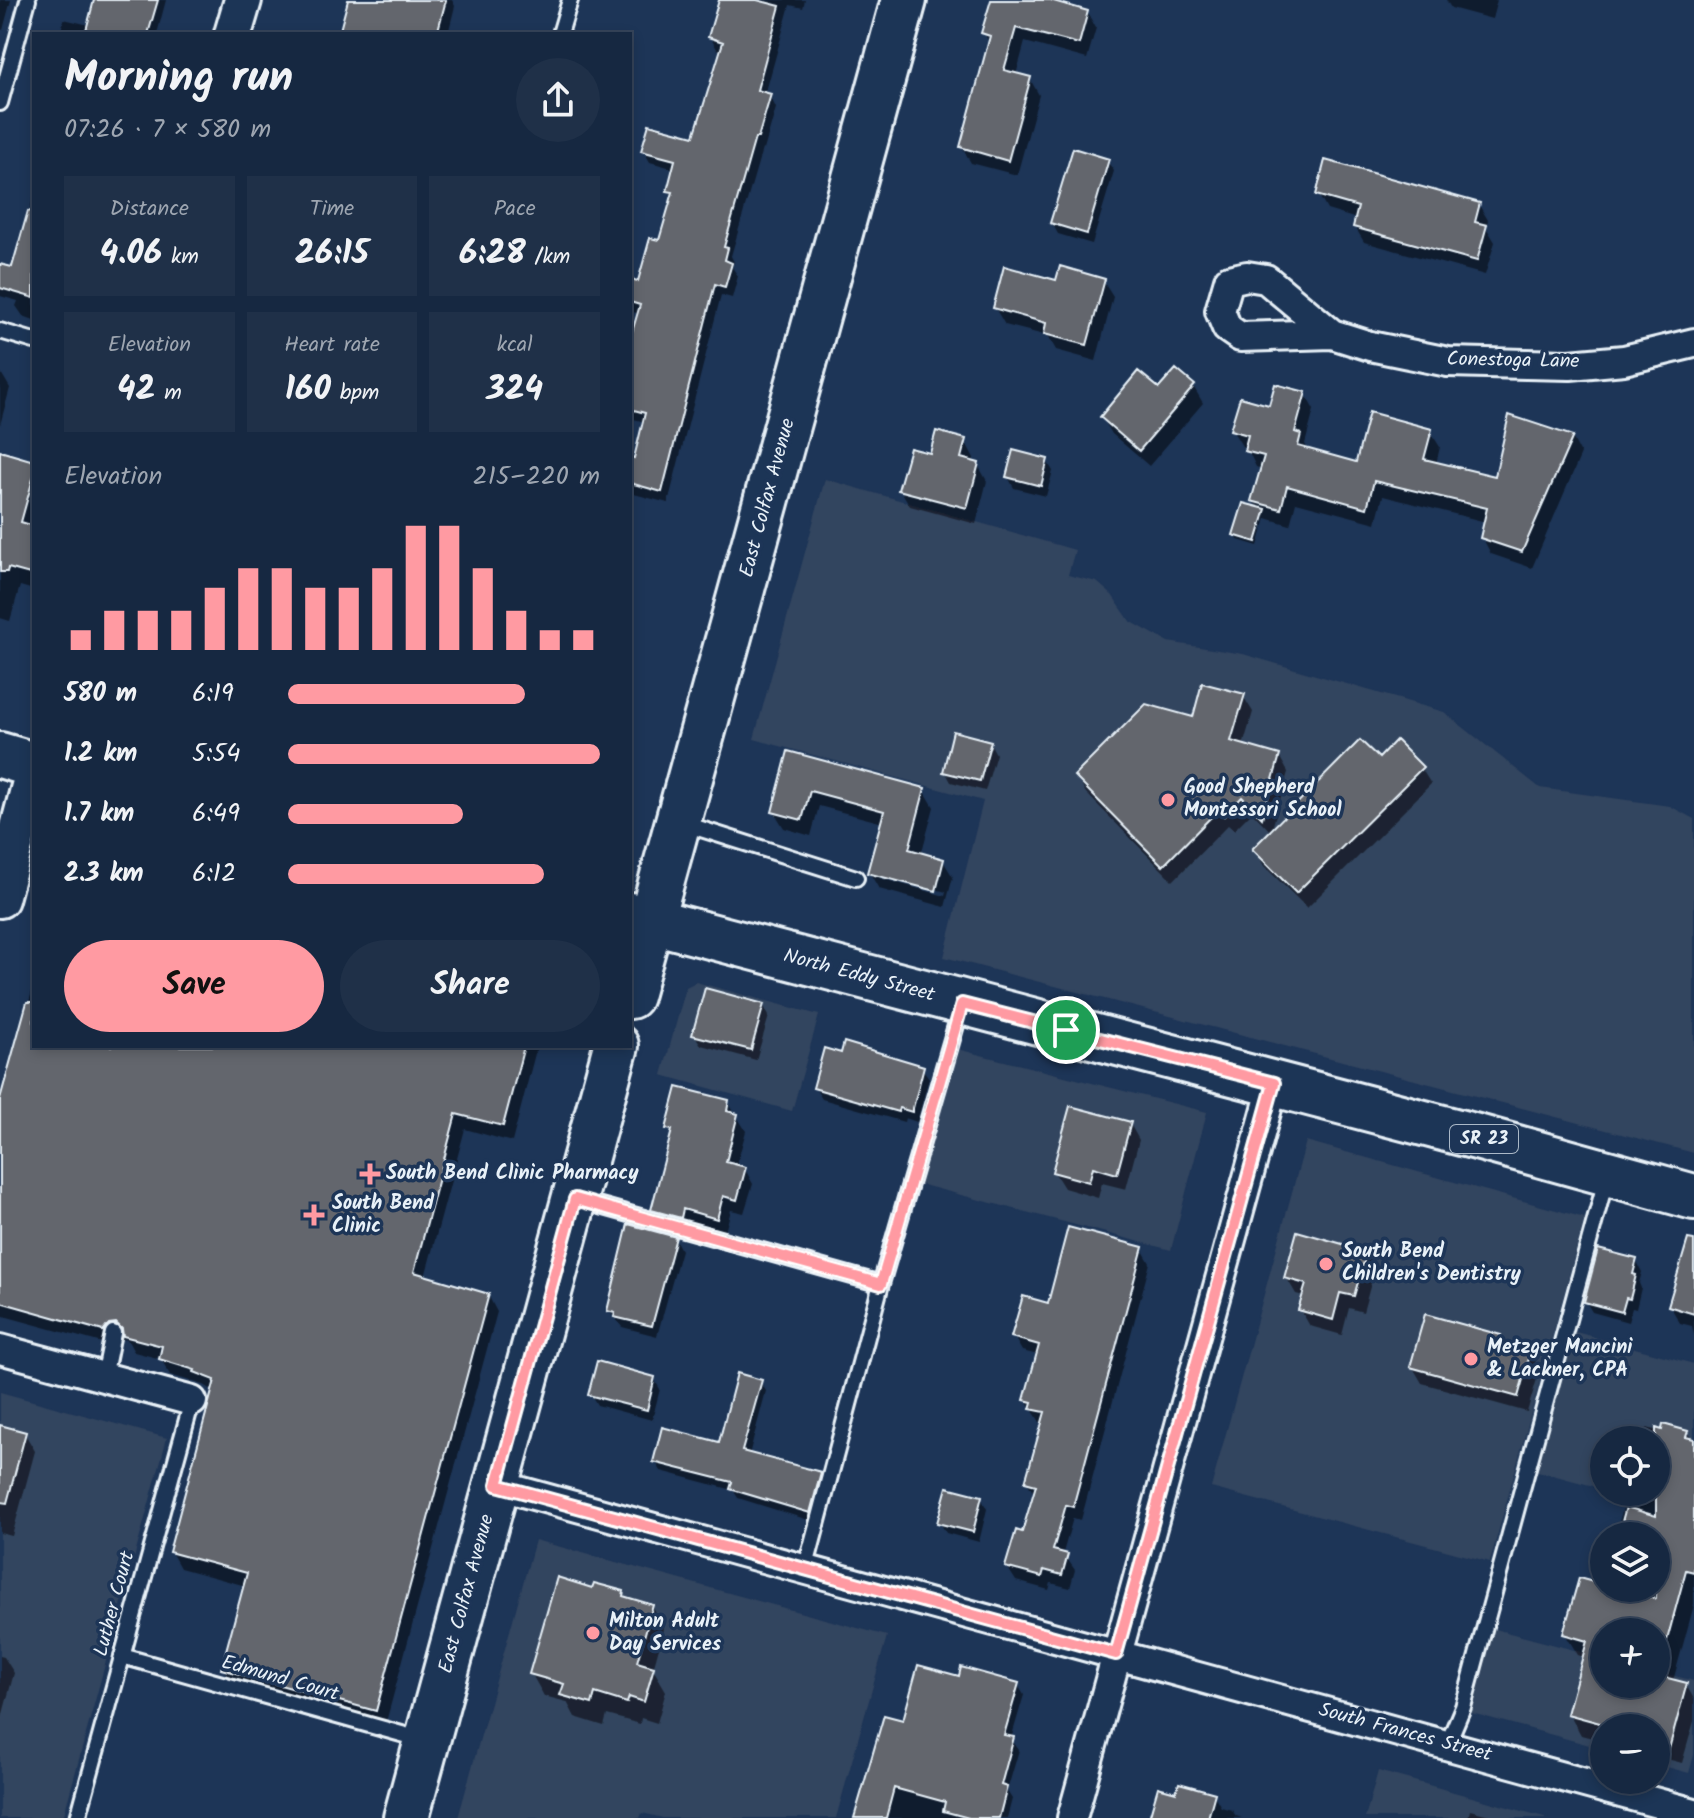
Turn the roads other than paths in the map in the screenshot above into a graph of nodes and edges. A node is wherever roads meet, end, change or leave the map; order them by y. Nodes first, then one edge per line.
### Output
1 (28, 0) edge
2 (243, 0) edge
3 (570, 0) edge
4 (904, 0) edge
5 (234, 32) edge
6 (561, 32) edge
7 (0, 103) edge
8 (0, 331) edge
9 (1332, 334) dead end
10 (32, 340) edge
11 (1694, 343) edge
12 (0, 755) edge
13 (32, 764) edge
14 (32, 779) edge
15 (678, 822) junction
16 (856, 878) dead end
17 (0, 899) edge
18 (640, 918) edge
19 (632, 980) edge
20 (962, 1004) junction
21 (615, 1048) edge
22 (1274, 1083) junction
23 (1608, 1172) junction
24 (1694, 1197) edge
25 (575, 1199) junction
26 (881, 1284) junction
27 (113, 1333) dead end
28 (0, 1349) edge
29 (104, 1377) junction
30 (192, 1401) joint
31 (497, 1485) junction
32 (805, 1570) junction
33 (1116, 1654) junction
34 (122, 1656) junction
35 (427, 1741) junction
36 (1447, 1745) junction
37 (1694, 1813) edge
38 (78, 1818) edge
39 (406, 1818) edge
40 (1072, 1818) edge

1 - 7 lane
2 - 5 street
3 - 6 lane
4 - 15 main road, East Colfax Avenue
8 - 10 lane
9 - 11 street, Conestoga Lane
12 - 13 main road
14 - 17 street
15 - 16 lane
15 - 18 main road, East Colfax Avenue
18 - 19 main road, East Colfax Avenue
18 - 20 main road, North Eddy Street / SR 23
20 - 22 main road, North Eddy Street / SR 23
20 - 26 lane
21 - 25 main road, East Colfax Avenue
22 - 23 main road, SR 23
22 - 33 street
23 - 24 main road, SR 23
23 - 36 lane
25 - 26 lane
25 - 31 main road, East Colfax Avenue
26 - 32 lane
27 - 29 lane
28 - 29 street
29 - 30 street
30 - 34 lane, Luther Court
31 - 32 street, South Frances Street
31 - 35 main road, East Colfax Avenue
32 - 33 street, South Frances Street
33 - 36 street, South Frances Street
33 - 40 street
34 - 35 lane, Edmund Court
34 - 38 lane, Luther Court
35 - 39 main road, East Colfax Avenue
36 - 37 street, South Frances Street

